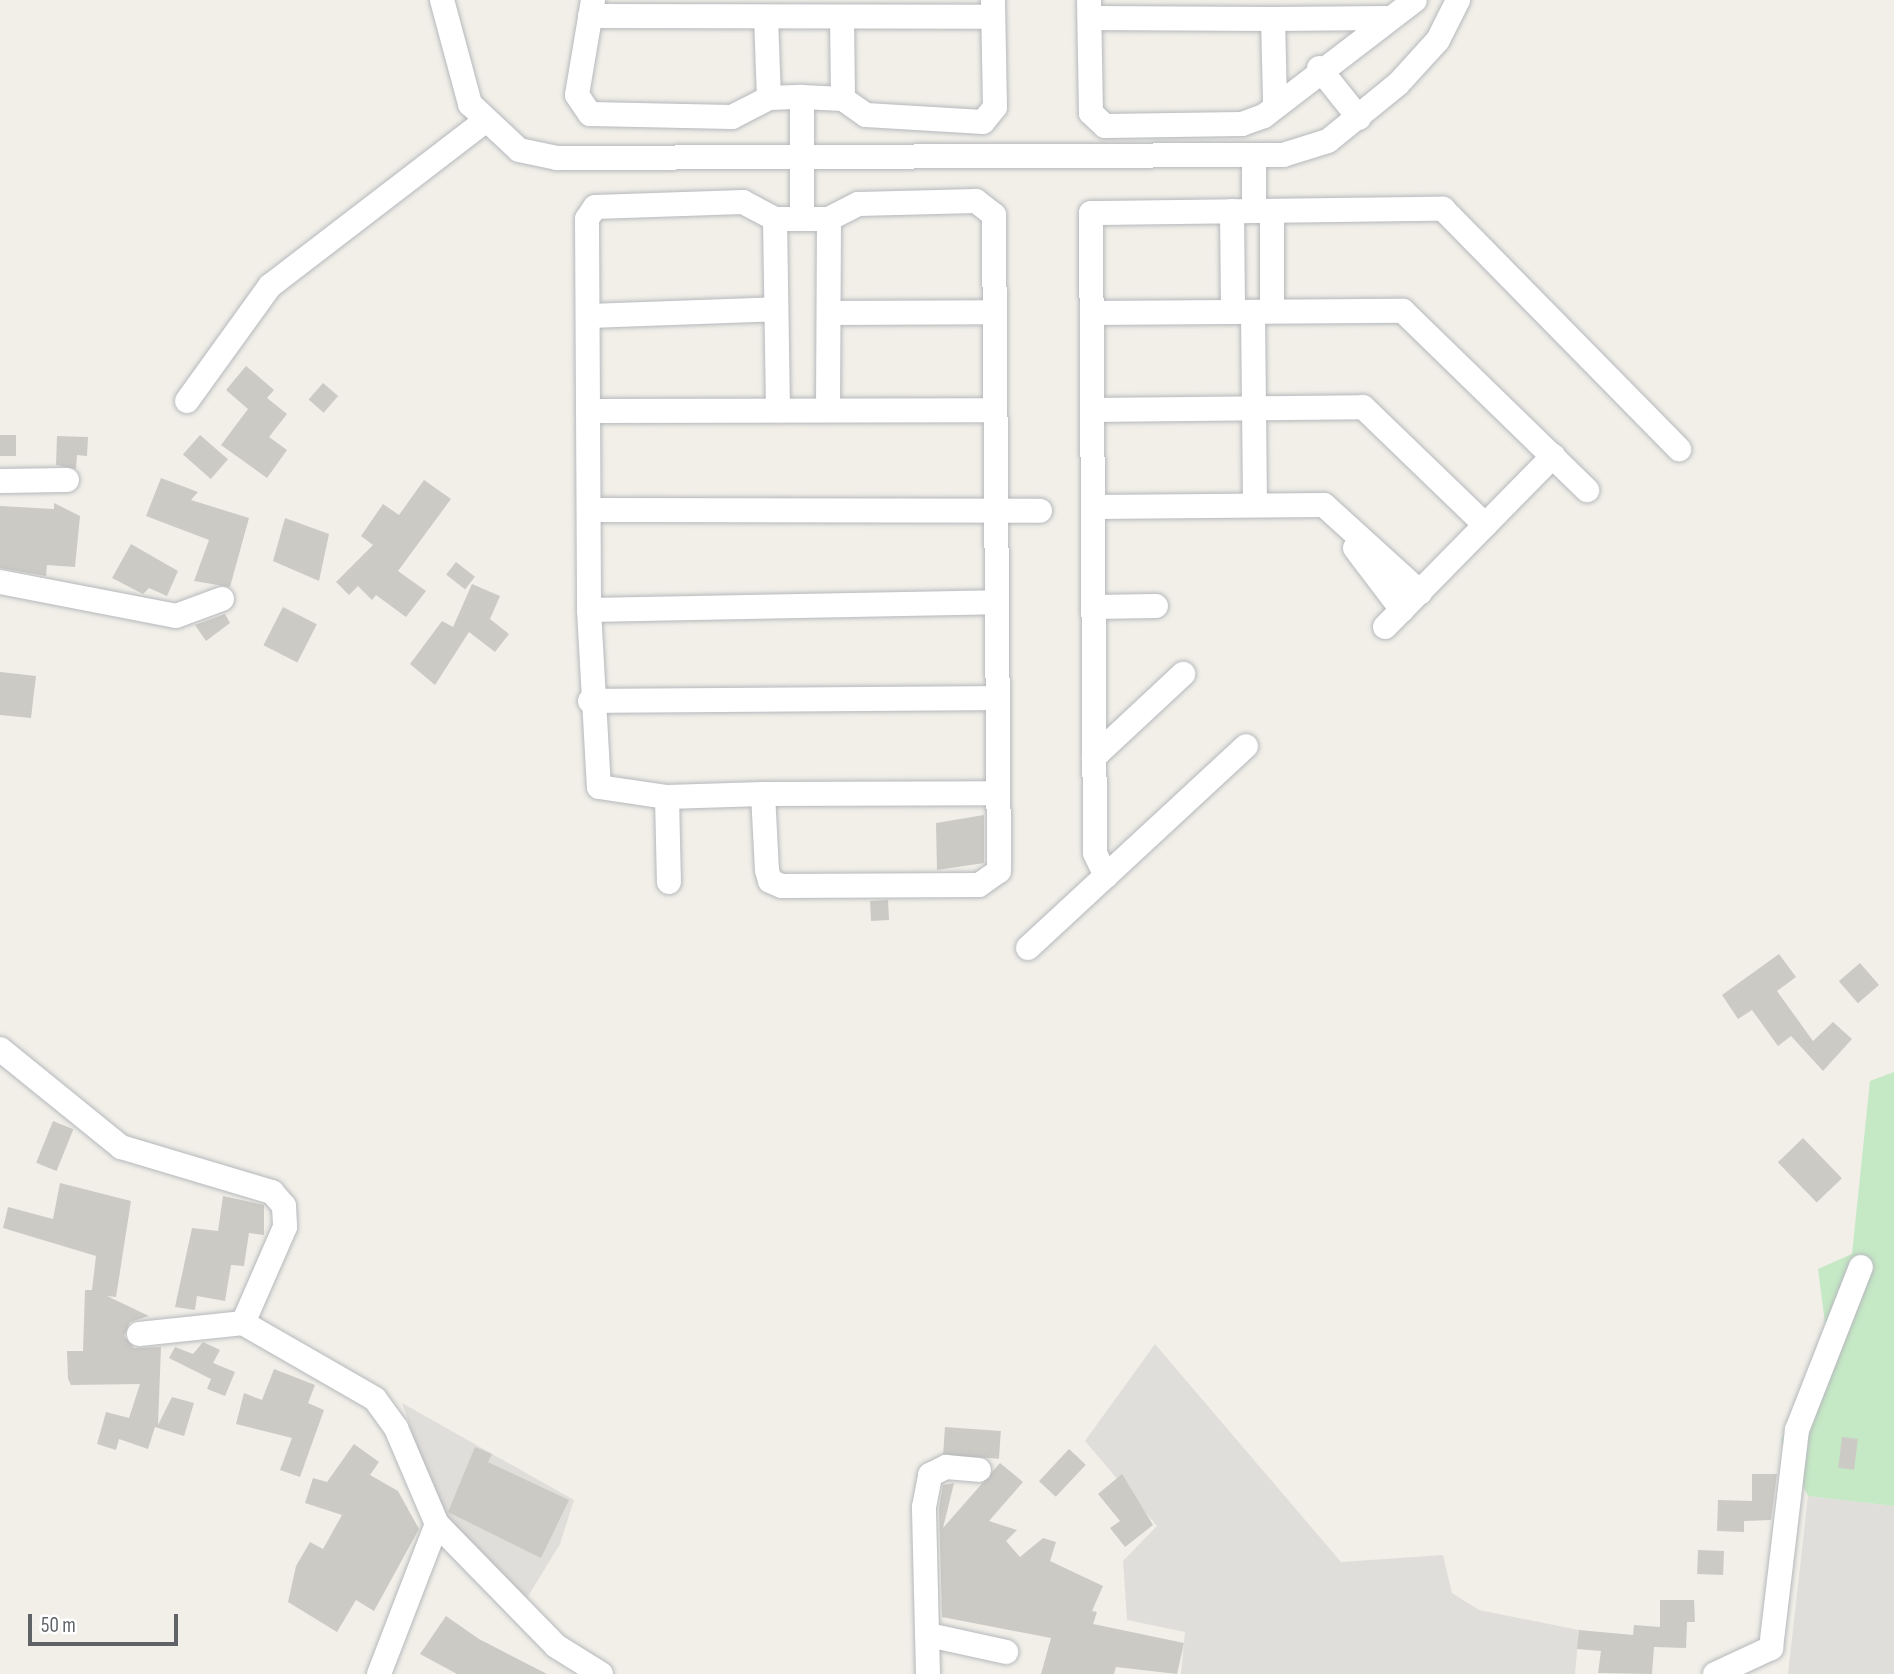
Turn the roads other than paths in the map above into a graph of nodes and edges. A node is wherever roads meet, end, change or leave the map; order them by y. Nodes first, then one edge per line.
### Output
1 (442, 0) edge
2 (1415, 0) edge
3 (1458, 0) edge
4 (592, 8) edge
5 (993, 9) edge
6 (1089, 9) edge
7 (766, 17) junction
8 (842, 17) junction
9 (1389, 18) junction
10 (1273, 19) junction
11 (1319, 68) junction
12 (802, 97) junction
13 (769, 98) junction
14 (843, 99) junction
15 (1275, 103) junction
16 (1359, 118) junction
17 (484, 122) junction
18 (806, 153) junction
19 (1254, 158) junction
20 (1253, 211) junction
21 (802, 218) junction
22 (775, 219) junction
23 (830, 219) junction
24 (776, 309) junction
25 (994, 312) junction
26 (1253, 312) junction
27 (830, 313) junction
28 (1091, 313) junction
29 (589, 316) junction
30 (187, 401) dead end
31 (1254, 408) junction
32 (778, 410) junction
33 (828, 410) junction
34 (995, 410) junction
35 (1092, 410) junction
36 (591, 411) junction
37 (1679, 449) dead end
38 (1553, 456) junction
39 (67, 480) dead end
40 (0, 481) edge
41 (1587, 489) dead end
42 (1255, 505) junction
43 (1324, 505) junction
44 (1093, 507) junction
45 (589, 510) junction
46 (995, 510) junction
47 (1040, 511) dead end
48 (1485, 525) junction
49 (0, 582) edge
50 (1420, 592) junction
51 (222, 599) dead end
52 (996, 602) junction
53 (1156, 606) dead end
54 (1093, 607) junction
55 (589, 610) junction
56 (1183, 674) dead end
57 (996, 698) junction
58 (590, 701) junction
59 (1246, 746) dead end
60 (1094, 757) junction
61 (998, 793) junction
62 (763, 794) junction
63 (667, 797) junction
64 (1106, 876) junction
65 (669, 882) dead end
66 (1028, 948) dead end
67 (0, 1049) edge
68 (1861, 1267) dead end
69 (243, 1322) junction
70 (139, 1334) dead end
71 (979, 1470) dead end
72 (437, 1524) junction
73 (929, 1634) junction
74 (1006, 1652) dead end
75 (379, 1674) edge
76 (601, 1674) edge
77 (928, 1674) edge
78 (1715, 1674) edge

1 - 17 street
2 - 9 street
3 - 16 street
4 - 7 street
4 - 13 street
5 - 8 street
5 - 14 street
6 - 10 street
6 - 15 street
7 - 8 street
7 - 13 street
8 - 14 street
9 - 10 street
9 - 11 street
10 - 15 street
11 - 15 street
11 - 16 street
12 - 13 street
12 - 14 street
12 - 18 street
16 - 19 street
17 - 18 street
17 - 30 street
18 - 19 street
18 - 21 street
19 - 20 street
20 - 26 street
20 - 26 street
20 - 28 street
20 - 37 street
21 - 22 street
21 - 23 street
22 - 24 street
22 - 29 street
23 - 25 street
23 - 27 street
24 - 29 street
24 - 32 street
25 - 27 street
25 - 34 street
26 - 28 street
26 - 31 street
26 - 38 street
27 - 33 street
28 - 35 street
29 - 36 street
31 - 35 street
31 - 42 street
31 - 48 street
32 - 33 street
32 - 36 street
33 - 34 street
34 - 46 street
35 - 44 street
36 - 45 street
38 - 41 street
38 - 48 street
39 - 40 street
42 - 43 street
42 - 44 street
43 - 50 street
43 - 50 street
44 - 54 street
45 - 46 street
45 - 55 street
46 - 47 street
46 - 52 street
48 - 50 street
49 - 51 street
52 - 55 street
52 - 57 street
53 - 54 street
54 - 60 street
55 - 58 street
56 - 60 street
57 - 58 street
57 - 61 street
58 - 63 street
59 - 64 street
60 - 64 street
61 - 62 street
61 - 62 street
62 - 63 street
63 - 65 street
64 - 66 street
67 - 69 street
68 - 78 street
69 - 70 street
69 - 72 street
71 - 73 street
72 - 75 street
72 - 76 street
73 - 74 street
73 - 77 street

